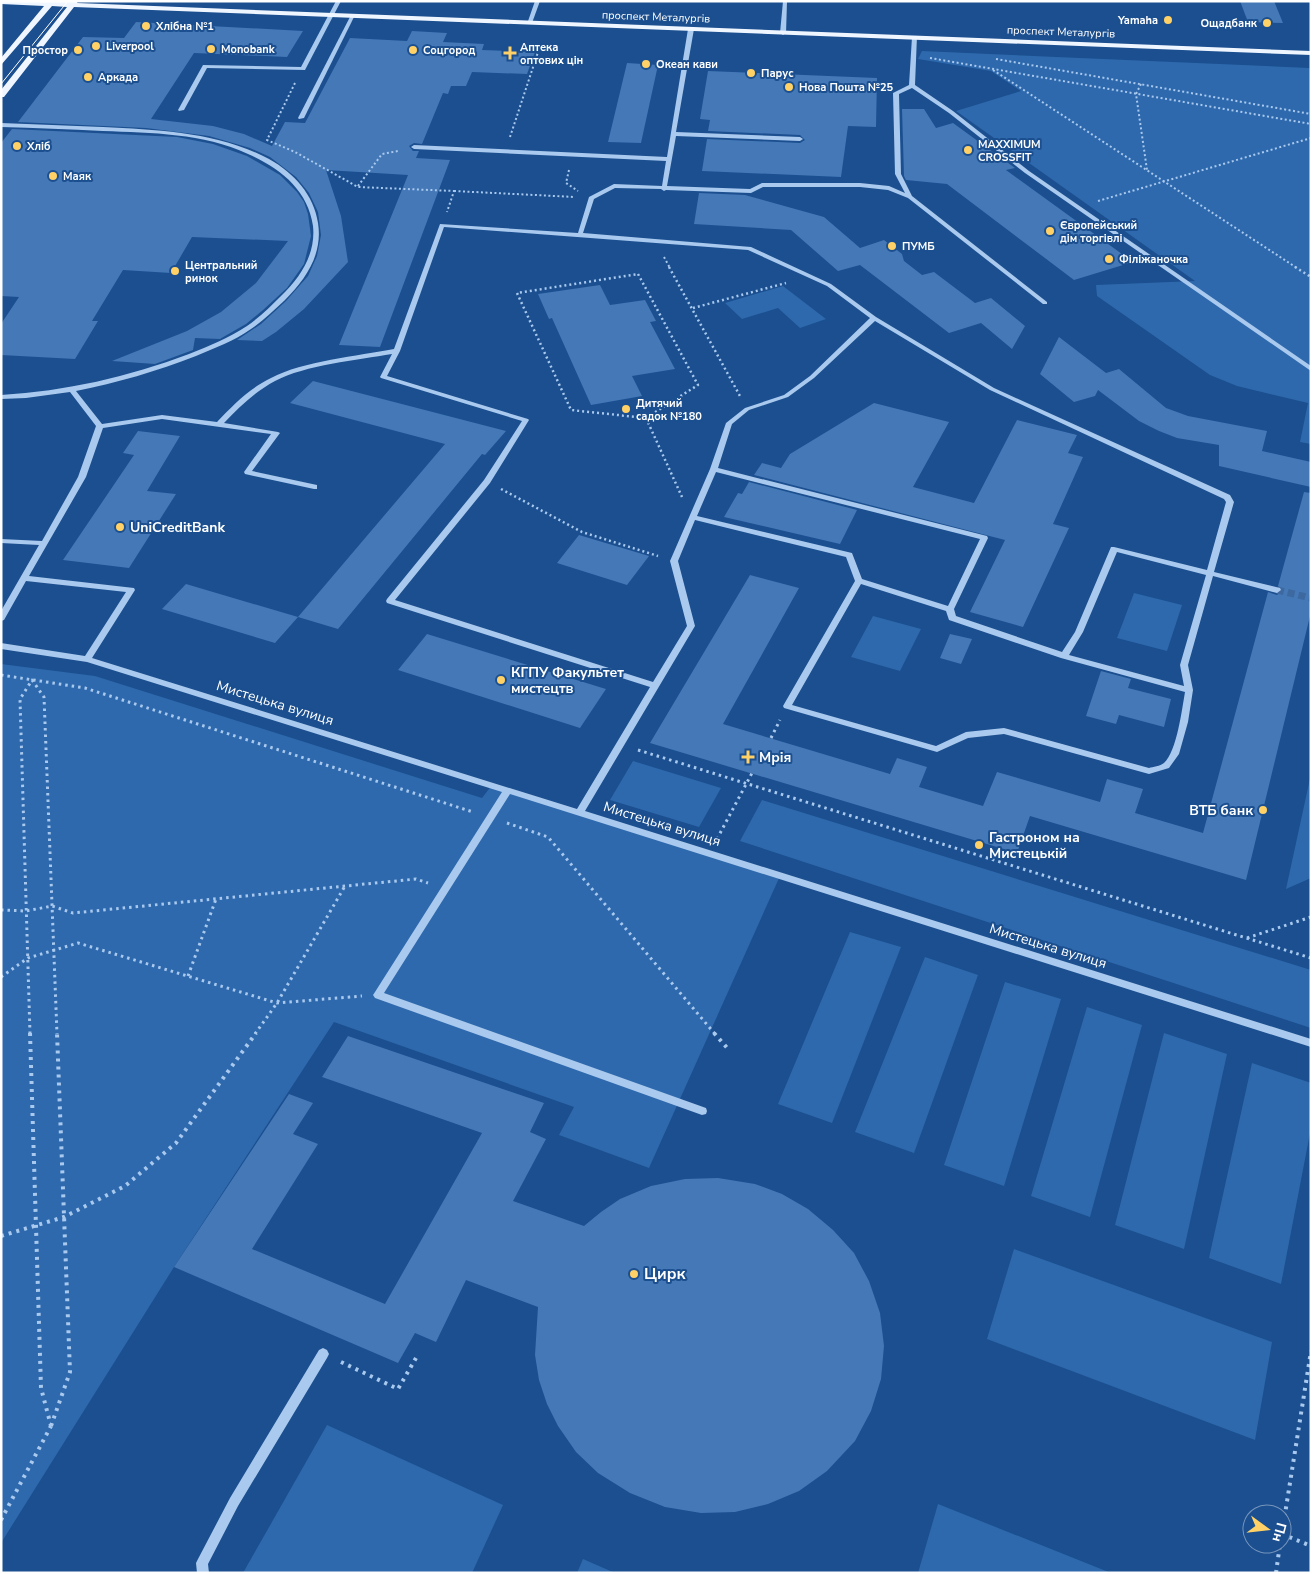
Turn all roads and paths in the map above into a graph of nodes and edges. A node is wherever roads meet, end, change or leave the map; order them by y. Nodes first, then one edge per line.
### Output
1 (339, 1) edge
2 (538, 1) edge
3 (785, 1) edge
4 (1, 2) edge
5 (51, 3) edge
6 (73, 3) edge
7 (332, 14) junction
8 (353, 15) junction
9 (529, 23) junction
10 (690, 30) junction
11 (783, 32) junction
12 (915, 37) junction
13 (541, 43) dead end
14 (1311, 54) edge
15 (914, 55) junction
16 (990, 58) dead end
17 (1, 63) edge
18 (991, 68) junction
19 (302, 69) junction
20 (1142, 84) junction
21 (912, 86) junction
22 (1136, 94) junction
23 (1, 95) edge
24 (181, 110) dead end
25 (1311, 114) edge
26 (300, 118) dead end
27 (1, 124) edge
28 (1311, 124) edge
29 (673, 134) junction
30 (1311, 138) edge
31 (800, 139) dead end
32 (414, 147) joint
33 (506, 151) junction
34 (574, 155) junction
35 (669, 159) junction
36 (1147, 170) junction
37 (1163, 181) junction
38 (358, 187) junction
39 (664, 188) junction
40 (454, 191) junction
41 (910, 197) junction
42 (591, 198) junction
43 (1077, 207) junction
44 (442, 224) junction
45 (580, 235) junction
46 (656, 241) junction
47 (810, 276) junction
48 (1311, 277) edge
49 (1045, 303) dead end
50 (692, 308) junction
51 (874, 318) junction
52 (397, 352) junction
53 (1311, 369) edge
54 (72, 390) junction
55 (1, 396) edge
56 (747, 409) junction
57 (646, 418) junction
58 (219, 424) junction
59 (100, 426) junction
60 (714, 469) junction
61 (487, 481) junction
62 (314, 487) dead end
63 (692, 517) junction
64 (1, 541) edge
65 (44, 543) junction
66 (674, 561) junction
67 (1209, 573) junction
68 (24, 578) junction
69 (859, 581) junction
70 (1277, 590) tunnel mouth
71 (950, 609) junction
72 (1, 618) edge
73 (1, 646) edge
74 (1064, 656) junction
75 (87, 659) junction
76 (1, 675) edge
77 (32, 680) junction
78 (654, 686) junction
79 (1189, 690) junction
80 (620, 744) junction
81 (752, 773) dead end
82 (747, 783) junction
83 (508, 790) junction
84 (579, 812) junction
85 (490, 817) junction
86 (710, 854) junction
87 (345, 886) junction
88 (445, 888) junction
89 (216, 899) junction
90 (52, 906) junction
91 (1, 910) edge
92 (26, 911) junction
93 (1311, 917) edge
94 (1247, 938) junction
95 (54, 952) junction
96 (28, 958) junction
97 (1311, 958) edge
98 (188, 976) junction
99 (1, 977) edge
100 (378, 995) junction
101 (277, 1003) junction
102 (1311, 1043) edge
103 (729, 1050) dead end
104 (702, 1111) dead end
105 (64, 1217) junction
106 (36, 1226) junction
107 (1, 1236) edge
108 (1311, 1351) edge
109 (322, 1354) joint
110 (416, 1358) dead end
111 (51, 1426) junction
112 (1287, 1504) edge
113 (1, 1520) edge
114 (1292, 1537) edge
115 (1311, 1546) edge
116 (1279, 1554) edge
117 (203, 1573) edge
118 (1276, 1573) edge

1 - 7 street
2 - 9 street
3 - 11 street
4 - 5 main road, проспект Металургів
5 - 6 main road, проспект Металургів
5 - 17 main road
6 - 7 main road, проспект Металургів
6 - 23 main road
7 - 8 main road, проспект Металургів
7 - 19 street
8 - 9 main road, проспект Металургів
8 - 26 street
9 - 10 main road, проспект Металургів
10 - 11 main road, проспект Металургів
10 - 29 street
11 - 12 main road, проспект Металургів
12 - 14 main road, проспект Металургів
12 - 15 street
13 - 33 path
15 - 18 path
15 - 21 street
16 - 20 path
18 - 22 path
18 - 36 path
19 - 24 street
19 - 38 path
20 - 22 path
20 - 25 path
21 - 41 street
21 - 43 street
22 - 28 path
22 - 36 path
27 - 54 street
29 - 31 street
29 - 35 street
30 - 37 path
32 - 33 street
32 - 38 path
33 - 34 street
34 - 35 street
34 - 42 path
35 - 39 street
36 - 37 path
37 - 43 path
37 - 48 path
38 - 40 path
39 - 41 street
39 - 42 street
40 - 42 path
40 - 44 path
41 - 49 street
42 - 45 street
43 - 53 street
44 - 45 street
44 - 52 street
45 - 46 street
46 - 47 street
46 - 50 path
47 - 50 path
47 - 51 street
50 - 56 path
51 - 56 street
51 - 67 street
52 - 58 street
52 - 61 street
54 - 55 street
54 - 59 street
56 - 60 street
57 - 57 path
57 - 63 path
58 - 59 street
58 - 62 street
59 - 65 street
60 - 63 street
60 - 71 street
61 - 66 path
61 - 78 street
63 - 66 street
63 - 69 street
64 - 65 street
65 - 68 street
66 - 78 street
67 - 70 street
67 - 74 street
67 - 79 street
68 - 72 street
68 - 75 street
69 - 71 street
69 - 79 street
71 - 74 street
73 - 75 street, Мистецька вулиця
74 - 79 street
75 - 83 street, Мистецька вулиця
76 - 77 path
77 - 85 path
77 - 90 path
77 - 92 path
78 - 80 street
80 - 82 path
80 - 84 street
81 - 82 path
82 - 86 path
82 - 94 path
83 - 84 street, Мистецька вулиця
83 - 85 street
84 - 86 street, Мистецька вулиця
85 - 88 street
85 - 103 path
86 - 102 street, Мистецька вулиця
87 - 88 path
87 - 89 path
87 - 101 path
88 - 100 street
89 - 90 path
89 - 98 path
90 - 92 path
90 - 95 path
91 - 92 path
92 - 96 path
93 - 94 path
94 - 97 path
95 - 96 path
95 - 98 path
95 - 105 path
96 - 99 path
96 - 106 path
98 - 101 path
100 - 101 path
100 - 104 street
101 - 105 path
105 - 106 path
105 - 111 path
106 - 107 path
106 - 111 path
108 - 112 path
109 - 110 path
109 - 117 street
111 - 113 path
114 - 115 path
116 - 118 path

